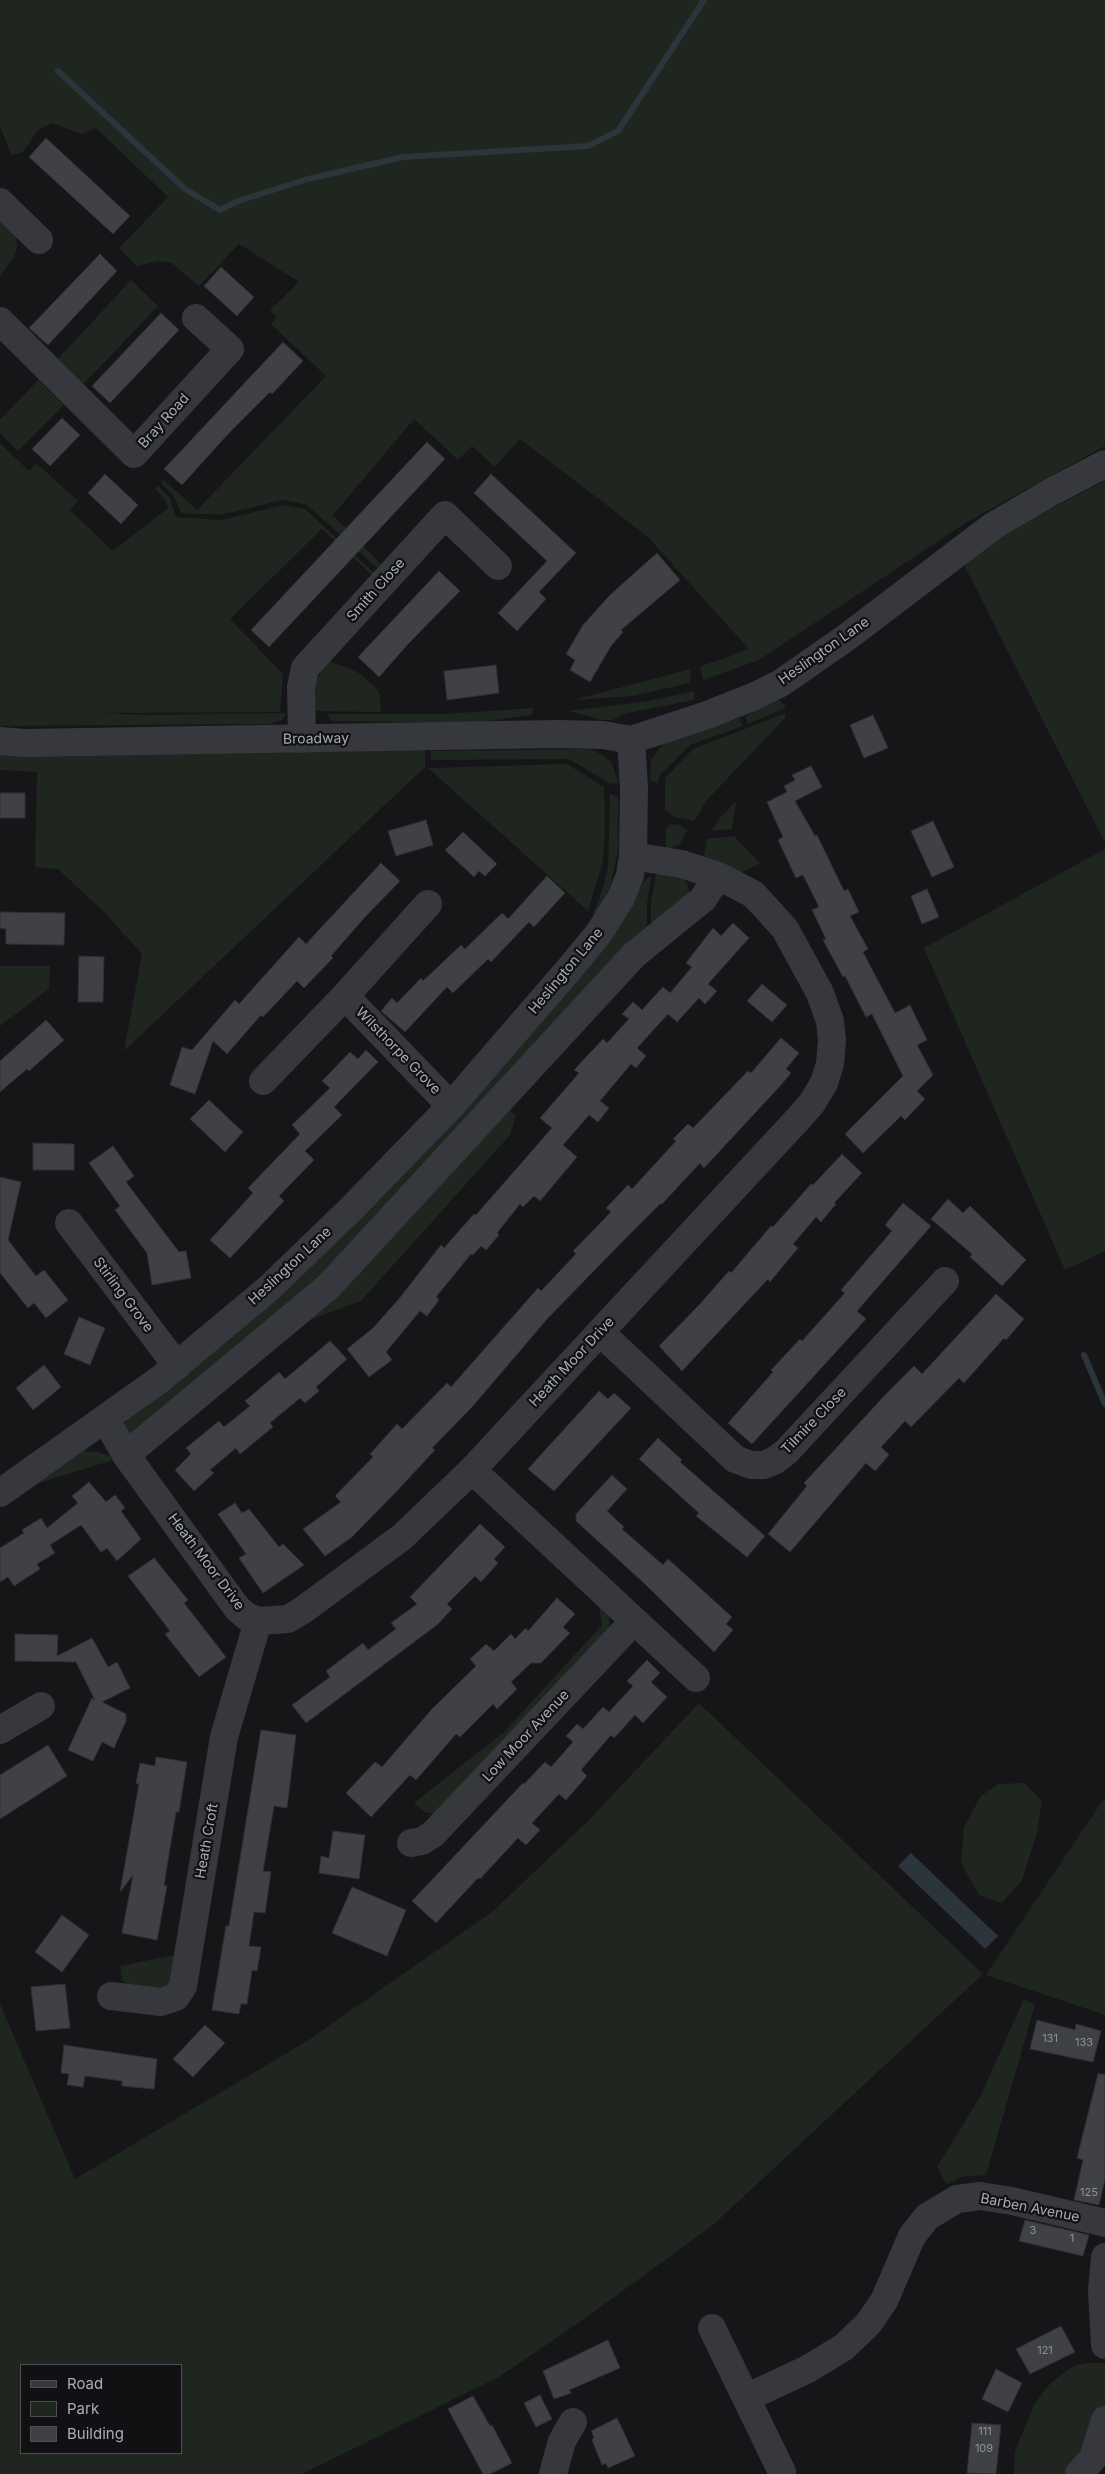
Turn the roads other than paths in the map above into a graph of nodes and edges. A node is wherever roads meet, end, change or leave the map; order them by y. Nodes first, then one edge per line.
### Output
1 (0, 202) edge
2 (38, 240) dead end
3 (196, 318) dead end
4 (0, 321) edge
5 (1105, 464) edge
6 (498, 566) dead end
7 (302, 739) junction
8 (631, 740) junction
9 (0, 741) edge
10 (634, 856) junction
11 (718, 876) junction
12 (428, 904) dead end
13 (345, 996) junction
14 (263, 1081) dead end
15 (451, 1106) junction
16 (69, 1224) dead end
17 (945, 1281) dead end
18 (600, 1332) junction
19 (177, 1366) junction
20 (102, 1423) junction
21 (126, 1455) junction
22 (472, 1470) junction
23 (0, 1493) edge
24 (258, 1621) junction
25 (634, 1621) junction
26 (696, 1678) dead end
27 (41, 1706) dead end
28 (0, 1730) edge
29 (411, 1843) dead end
30 (112, 1996) dead end
31 (1105, 2223) edge
32 (1105, 2257) edge
33 (712, 2328) dead end
34 (1105, 2345) edge
35 (746, 2398) junction
36 (1105, 2420) edge
37 (573, 2422) dead end
38 (782, 2472) dead end
39 (553, 2474) edge
40 (1079, 2474) edge

1 - 2 street
3 - 4 street, Bray Road
5 - 8 street, Heslington Lane
6 - 7 street, Smith Close
7 - 8 street, Broadway
7 - 9 street, Broadway
8 - 10 street, Heslington Lane
10 - 11 street, Heath Moor Drive
10 - 15 street, Heslington Lane
11 - 18 street, Heath Moor Drive
11 - 21 street
12 - 13 street, Wilsthorpe Grove
13 - 14 street, Wilsthorpe Grove
13 - 15 street, Wilsthorpe Grove
15 - 19 street, Heslington Lane
16 - 19 street, Stirling Grove
17 - 18 street, Tilmire Close
18 - 22 street, Heath Moor Drive
19 - 20 street, Heslington Lane
20 - 21 street, Heath Moor Drive
20 - 23 street, Heslington Lane
21 - 24 street, Heath Moor Drive
22 - 24 street, Heath Moor Drive
22 - 25 street
24 - 30 street, Heath Croft
25 - 26 street
25 - 29 street, Low Moor Avenue
27 - 28 street
31 - 35 street, Barben Avenue
32 - 34 street
33 - 35 street
35 - 38 street
36 - 40 street
37 - 39 street

